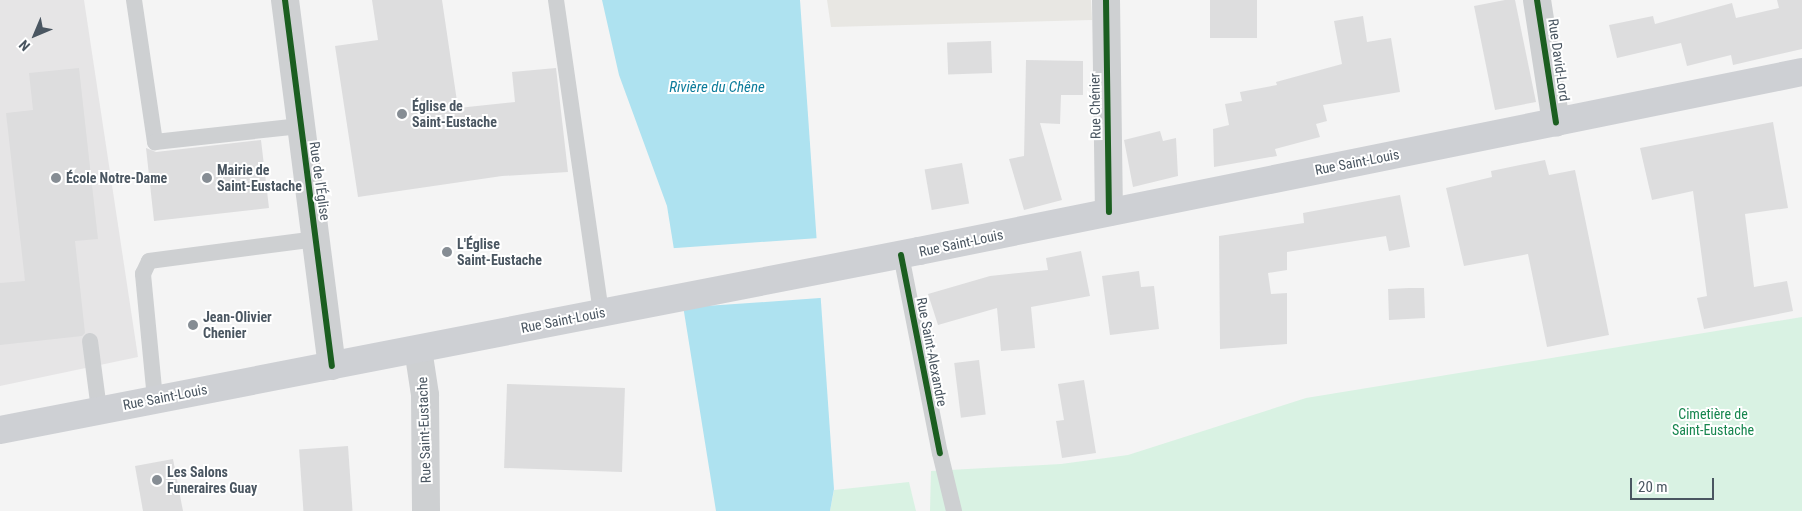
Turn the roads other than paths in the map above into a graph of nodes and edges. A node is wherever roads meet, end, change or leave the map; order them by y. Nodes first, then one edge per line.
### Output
1 (134, 0) edge
2 (286, 0) edge
3 (556, 0) edge
4 (1106, 0) edge
5 (1537, 0) edge
6 (1802, 72) edge
7 (1556, 123) junction
8 (300, 126) junction
9 (1109, 212) junction
10 (315, 239) junction
11 (901, 254) junction
12 (601, 313) junction
13 (90, 341) dead end
14 (418, 349) junction
15 (332, 366) junction
16 (155, 399) junction
17 (99, 409) junction
18 (0, 430) edge
19 (426, 511) edge
20 (954, 511) edge

1 - 8 lane
2 - 8 street, Rue de l'Église
3 - 12 lane
4 - 9 street, Rue Chénier
5 - 7 street, Rue David-Lord
6 - 7 main road, Rue Saint-Louis
7 - 9 main road, Rue Saint-Louis
8 - 10 street, Rue de l'Église
9 - 11 main road, Rue Saint-Louis
10 - 15 street, Rue de l'Église
10 - 16 lane
11 - 12 main road, Rue Saint-Louis
11 - 20 lane, Rue Saint-Alexandre
12 - 14 main road, Rue Saint-Louis
13 - 17 lane
14 - 15 main road, Rue Saint-Louis
14 - 19 street, Rue Saint-Eustache
15 - 16 main road, Rue Saint-Louis
16 - 17 main road, Rue Saint-Louis
17 - 18 main road, Rue Saint-Louis

